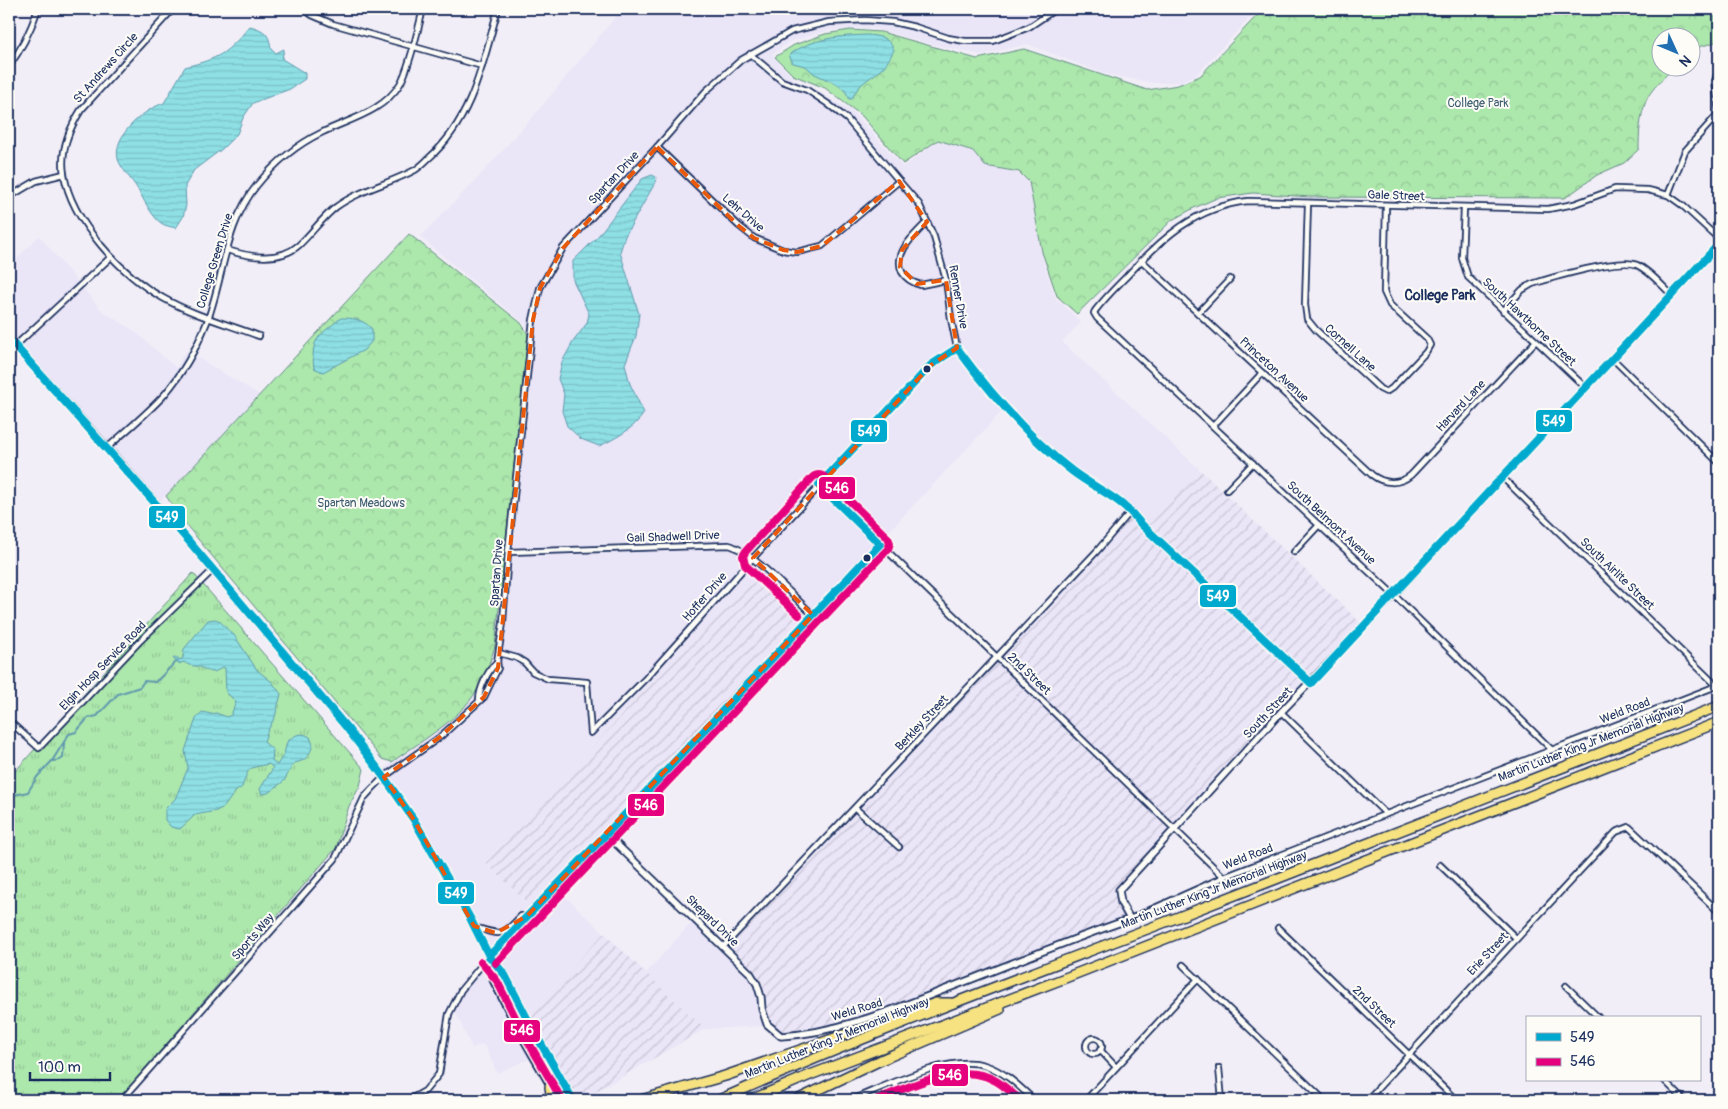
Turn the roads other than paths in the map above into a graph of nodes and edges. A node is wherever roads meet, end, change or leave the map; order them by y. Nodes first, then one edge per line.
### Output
1 (38, 9) edge
2 (173, 9) edge
3 (304, 9) edge
4 (423, 9) edge
5 (498, 9) edge
6 (1056, 9) edge
7 (412, 47) junction
8 (750, 54) junction
9 (9, 66) edge
10 (482, 66) junction
11 (1719, 73) edge
12 (1719, 113) edge
13 (657, 147) junction
14 (64, 174) junction
15 (899, 181) junction
16 (1668, 195) junction
17 (9, 197) edge
18 (1308, 203) junction
19 (1386, 206) junction
20 (1464, 208) junction
21 (927, 222) junction
22 (1719, 239) edge
23 (1719, 244) edge
24 (226, 250) junction
25 (111, 257) junction
26 (1141, 260) junction
27 (1230, 279) dead end
28 (946, 280) junction
29 (1672, 295) junction
30 (1503, 311) junction
31 (1198, 313) junction
32 (1094, 314) joint
33 (208, 318) junction
34 (258, 336) dead end
35 (9, 339) edge
36 (1535, 342) junction
37 (15, 346) junction
38 (957, 348) junction
39 (1613, 359) junction
40 (1262, 373) junction
41 (1585, 387) junction
42 (1213, 426) junction
43 (107, 448) junction
44 (1253, 463) junction
45 (1719, 463) edge
46 (1502, 477) junction
47 (1399, 481) joint
48 (820, 485) junction
49 (1227, 490) dead end
50 (1131, 511) junction
51 (1319, 525) junction
52 (880, 544) junction
53 (508, 552) junction
54 (1294, 552) dead end
55 (752, 558) junction
56 (213, 570) junction
57 (1394, 595) junction
58 (813, 615) junction
59 (499, 653) junction
60 (997, 657) junction
61 (1310, 683) junction
62 (1718, 685) edge
63 (1719, 706) edge
64 (1281, 712) junction
65 (9, 721) edge
66 (1719, 722) edge
67 (1552, 750) junction
68 (384, 777) junction
69 (854, 808) junction
70 (1386, 814) junction
71 (1175, 829) junction
72 (606, 834) junction
73 (899, 847) dead end
74 (1440, 865) dead end
75 (1224, 877) junction
76 (1719, 912) edge
77 (527, 916) junction
78 (1130, 918) junction
79 (474, 926) junction
80 (1278, 928) dead end
81 (1516, 938) junction
82 (724, 946) junction
83 (489, 956) junction
84 (1183, 965) dead end
85 (1198, 979) junction
86 (1060, 980) junction
87 (1566, 986) dead end
88 (958, 1002) junction
89 (1597, 1016) edge
90 (781, 1036) joint
91 (1100, 1050) dead end
92 (1408, 1055) junction
93 (1116, 1067) junction
94 (1219, 1068) dead end
95 (1666, 1082) edge
96 (894, 1084) junction
97 (550, 1087) junction
98 (688, 1087) junction
99 (122, 1100) edge
100 (409, 1100) edge
101 (552, 1100) edge
102 (559, 1100) edge
103 (573, 1100) edge
104 (641, 1100) edge
105 (657, 1100) edge
106 (719, 1100) edge
107 (752, 1100) edge
108 (797, 1100) edge
109 (851, 1100) edge
110 (913, 1100) edge
111 (1034, 1100) edge
112 (1086, 1100) edge
113 (1222, 1100) edge
114 (1324, 1100) edge
115 (1367, 1100) edge
116 (1456, 1100) edge
117 (1684, 1100) edge

1 - 9 street
2 - 14 street, St Andrews Circle
3 - 7 street
4 - 7 street, College Green Drive
5 - 10 street
6 - 8 street, Spartan Drive
7 - 10 street
7 - 24 street, College Green Drive
8 - 13 street, Spartan Drive
8 - 15 street, Renner Drive
10 - 24 street
11 - 12 street
12 - 16 street
13 - 15 street, Lehr Drive
13 - 53 street, Spartan Drive
14 - 17 street
14 - 25 street, St Andrews Circle
15 - 21 street, Renner Drive
16 - 20 street, Gale Street
16 - 22 street, Gale Street
18 - 19 street, Gale Street
18 - 19 street, Cornell Lane
18 - 26 street, Gale Street
19 - 20 street, Gale Street
20 - 30 street, South Hawthorne Street
21 - 28 street, Renner Drive
21 - 28 street
23 - 29 street, South Street
24 - 33 street, College Green Drive
25 - 33 street, St Andrews Circle
25 - 37 street
26 - 31 street, Princeton Avenue
26 - 32 street, Gale Street
27 - 31 street
28 - 38 street, Renner Drive
29 - 30 street
29 - 39 street, South Street
30 - 36 street, South Hawthorne Street
31 - 40 street, Princeton Avenue
32 - 42 street, South Belmont Avenue
33 - 34 street, St Andrews Circle
33 - 43 street, College Green Drive
35 - 37 main road
36 - 41 street, South Hawthorne Street
36 - 47 street, Harvard Lane
37 - 43 main road
38 - 48 street, Hoffer Drive
38 - 50 street, Renner Drive
39 - 41 street, South Street
39 - 45 street
40 - 42 street
40 - 47 street, Princeton Avenue
41 - 46 street, South Street
42 - 44 street, South Belmont Avenue
43 - 56 main road
44 - 49 street
44 - 51 street, South Belmont Avenue
46 - 57 street, South Street
46 - 62 street, South Airlite Street
48 - 52 street, 2nd Street
48 - 55 street, Hoffer Drive
50 - 60 street, Berkley Street
50 - 61 street, Renner Drive
51 - 54 street
51 - 57 street, South Belmont Avenue
52 - 58 street
52 - 60 street, 2nd Street
53 - 55 street, Gail Shadwell Drive
53 - 59 street, Spartan Drive
55 - 58 street, Gail Shadwell Drive
55 - 59 street, Hoffer Drive
56 - 65 street, Elgin Hosp Service Road
56 - 68 main road
57 - 61 street, South Street
57 - 67 street, South Belmont Avenue
58 - 72 street
59 - 68 street, Spartan Drive
60 - 69 street, Berkley Street
60 - 71 street, 2nd Street
61 - 64 street, South Street
62 - 67 street, Weld Road
63 - 88 highway, Martin Luther King Jr Memorial Highway
64 - 70 street
64 - 71 street, South Street
66 - 86 highway, Martin Luther King Jr Memorial Highway
67 - 70 street, Weld Road
68 - 79 main road
68 - 99 street, Sports Way
69 - 73 street
69 - 82 street, Berkley Street
70 - 75 street, Weld Road
71 - 75 street, 2nd Street
71 - 78 street, South Street
72 - 77 street
72 - 82 street, Shepard Drive
74 - 81 street
75 - 78 street, Weld Road
76 - 81 street, Erie Street
77 - 79 street
77 - 83 street
78 - 90 street, Weld Road
79 - 83 main road
80 - 92 street, 2nd Street
81 - 92 street, Erie Street
82 - 90 street, Shepard Drive
83 - 97 main road
83 - 100 street
83 - 103 main road
84 - 85 street
85 - 93 street
85 - 114 street
86 - 107 highway, Martin Luther King Jr Memorial Highway
86 - 108 highway
87 - 89 street
88 - 98 highway
88 - 106 highway, Martin Luther King Jr Memorial Highway
91 - 93 street
92 - 115 street, Erie Street
92 - 116 street, 2nd Street
93 - 112 street
94 - 113 street
95 - 117 street
96 - 109 street
96 - 110 street
96 - 111 street
97 - 101 highway
97 - 102 main road
98 - 104 highway
98 - 105 highway

